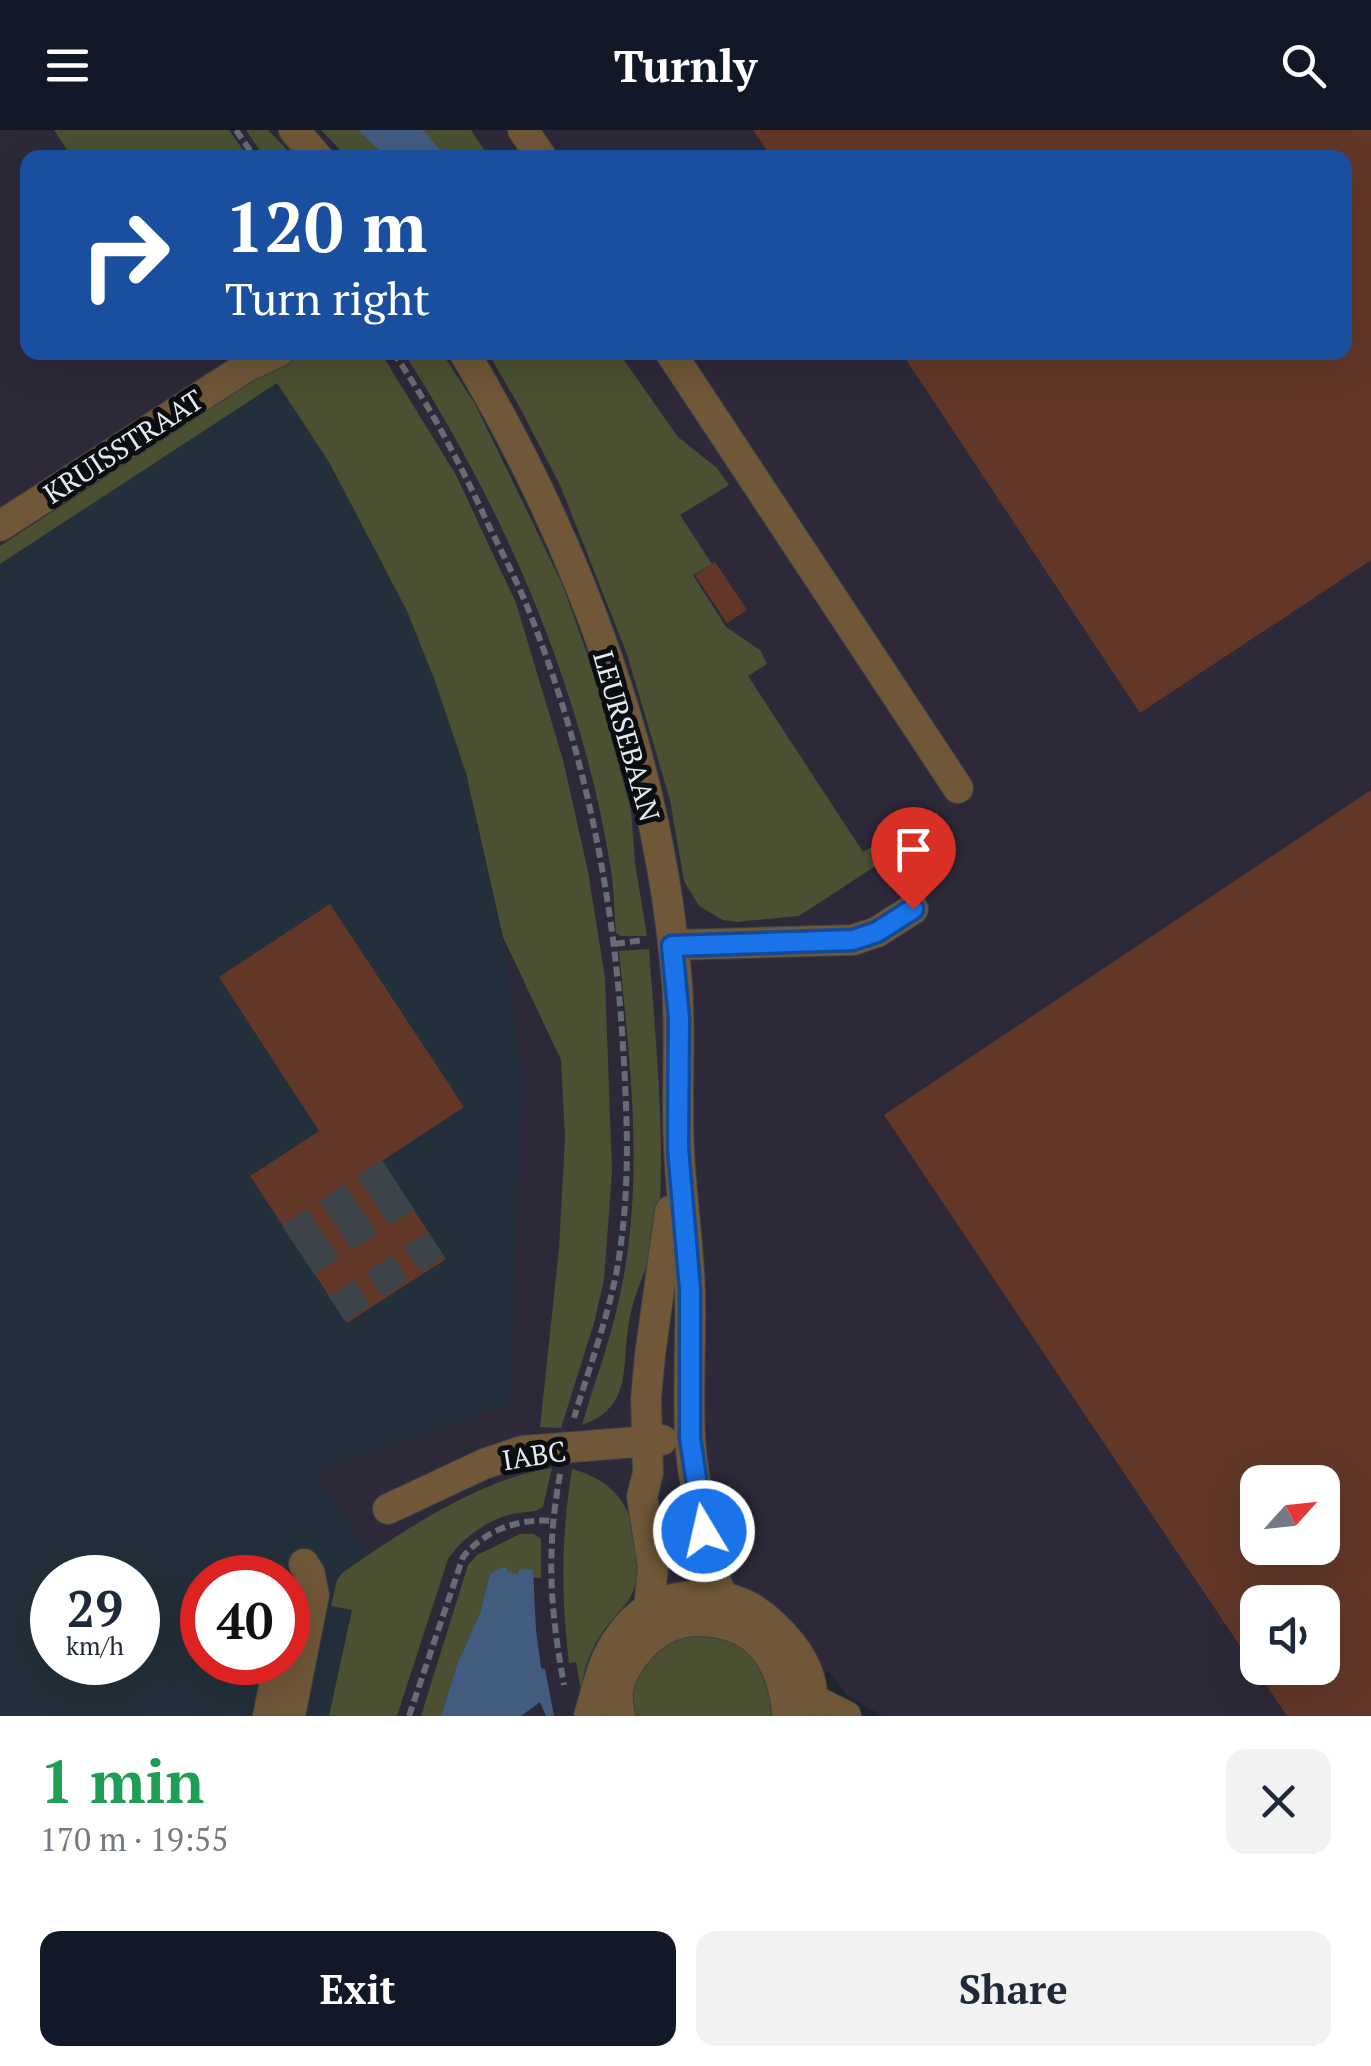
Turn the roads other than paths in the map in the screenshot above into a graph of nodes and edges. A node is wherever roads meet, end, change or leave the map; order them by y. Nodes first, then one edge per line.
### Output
1 (294, 130) edge
2 (311, 150) edge
3 (253, 360) edge
4 (469, 360) edge
5 (675, 360) edge
6 (0, 526) edge
7 (958, 788) dead end
8 (913, 909) dead end
9 (672, 946) junction
10 (678, 1148) junction
11 (690, 1438) junction
12 (646, 1441) junction
13 (388, 1508) dead end
14 (310, 1574) edge
15 (724, 1596) junction
16 (670, 1610) junction
17 (310, 1615) edge
18 (274, 1685) edge
19 (296, 1685) edge
20 (592, 1706) edge
21 (806, 1710) edge
22 (268, 1716) edge
23 (290, 1716) edge
24 (846, 1716) edge

1 - 2 street
3 - 6 street, KRUISSTRAAT
4 - 9 street, LEURSEBAAN
5 - 7 street
8 - 9 street
9 - 10 street, LEURSEBAAN
10 - 11 street, LEURSEBAAN
10 - 12 street, LEURSEBAAN
11 - 12 street, IABC
11 - 15 street, LEURSEBAAN
12 - 13 street, IABC
12 - 16 street, LEURSEBAAN
14 - 17 street
15 - 16 street
15 - 21 street
16 - 20 street
16 - 21 street
18 - 22 street
19 - 23 street
21 - 24 street

